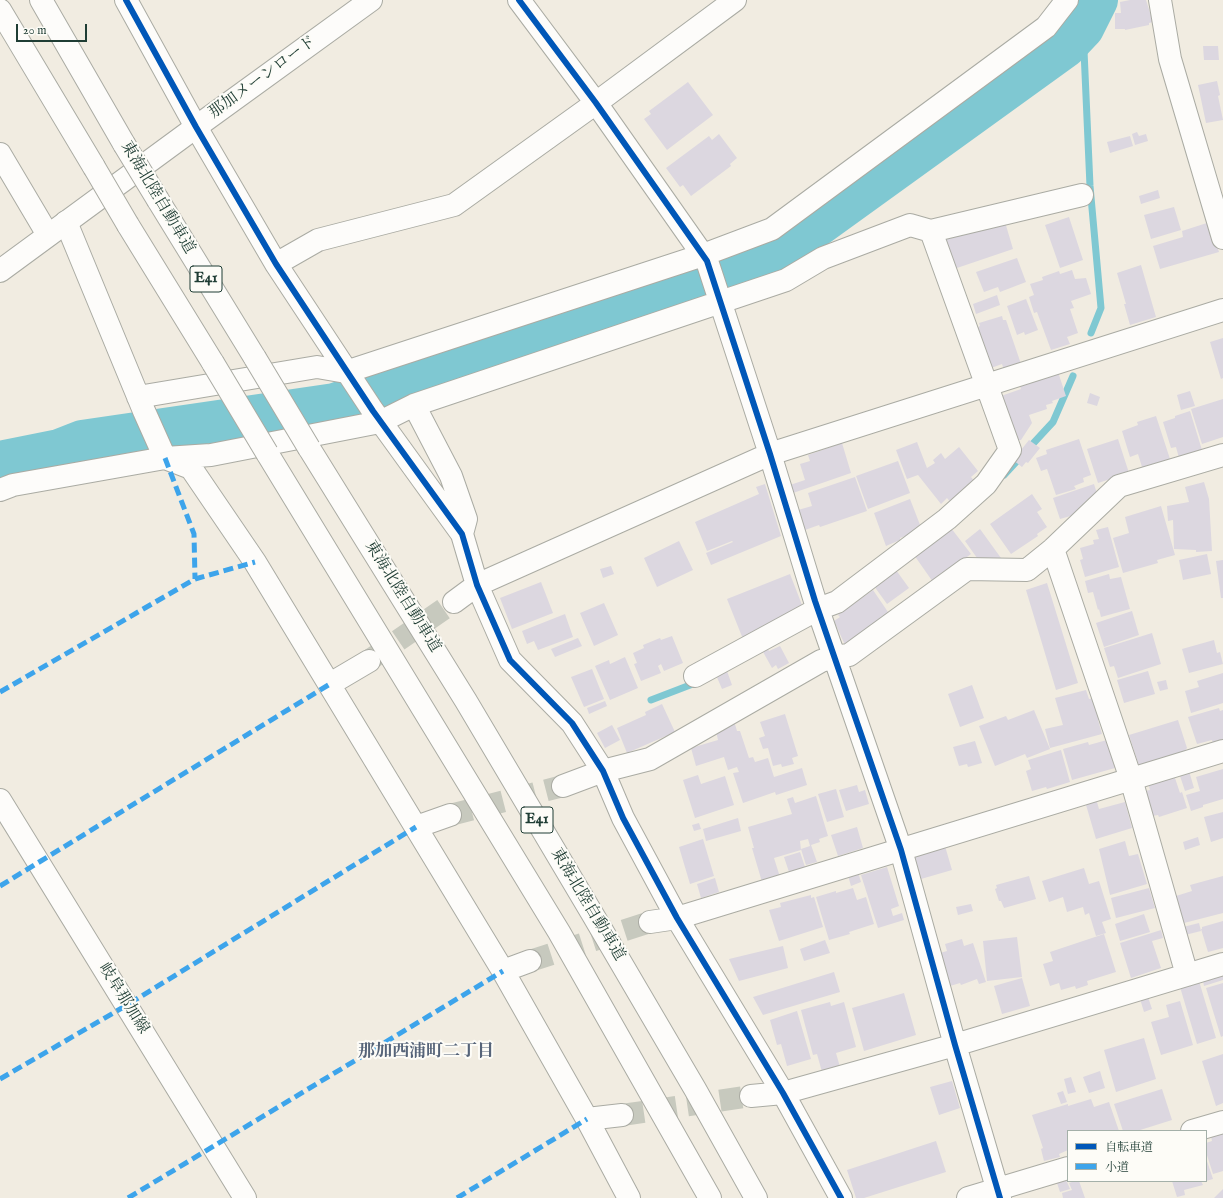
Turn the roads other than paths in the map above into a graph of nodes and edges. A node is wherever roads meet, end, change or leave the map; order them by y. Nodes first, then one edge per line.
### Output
1 (41, 0) edge
2 (126, 0) edge
3 (371, 0) edge
4 (519, 0) edge
5 (736, 0) edge
6 (1067, 0) edge
7 (1160, 0) edge
8 (0, 10) edge
9 (596, 103) junction
10 (196, 127) junction
11 (0, 154) edge
12 (1082, 195) dead end
13 (1218, 201) edge
14 (66, 222) junction
15 (931, 231) junction
16 (48, 234) junction
17 (1223, 238) edge
18 (705, 258) junction
19 (276, 264) junction
20 (0, 271) edge
21 (719, 297) junction
22 (1223, 310) edge
23 (348, 376) junction
24 (986, 385) junction
25 (141, 404) junction
26 (414, 405) junction
27 (376, 416) junction
28 (770, 454) junction
29 (1223, 456) edge
30 (166, 458) junction
31 (0, 490) edge
32 (462, 534) junction
33 (1053, 549) junction
34 (477, 585) junction
35 (454, 602) tunnel mouth
36 (818, 609) junction
37 (834, 657) junction
38 (369, 661) tunnel mouth
39 (695, 676) dead end
40 (330, 684) junction
41 (1223, 751) edge
42 (603, 771) junction
43 (1131, 779) junction
44 (563, 786) tunnel mouth
45 (0, 800) edge
46 (450, 815) tunnel mouth
47 (416, 827) junction
48 (901, 850) junction
49 (677, 918) junction
50 (650, 922) tunnel mouth
51 (530, 961) tunnel mouth
52 (1223, 964) edge
53 (503, 972) junction
54 (1187, 975) junction
55 (955, 1045) junction
56 (783, 1093) junction
57 (751, 1096) tunnel mouth
58 (622, 1115) tunnel mouth
59 (587, 1119) junction
60 (1223, 1122) edge
61 (1195, 1130) edge
62 (1067, 1168) edge
63 (999, 1193) edge
64 (245, 1198) edge
65 (629, 1198) edge
66 (710, 1198) edge
67 (756, 1198) edge
68 (840, 1198) edge
69 (968, 1198) edge

1 - 67 main road, 東海北陸自動車道 / E41, bridge
2 - 10 main road
3 - 10 main road, 那加メーンロード
4 - 9 main road
5 - 9 main road
6 - 18 main road
7 - 13 main road
8 - 66 main road, E41, bridge
9 - 18 main road
9 - 19 main road
10 - 14 main road, 那加メーンロード
10 - 19 main road
11 - 16 main road
12 - 15 main road
13 - 17 main road
14 - 16 main road, 那加メーンロード
14 - 25 main road
15 - 21 main road
15 - 24 main road
16 - 20 main road, 那加メーンロード
18 - 21 main road
18 - 23 main road
19 - 23 main road
21 - 26 main road
21 - 28 main road
22 - 24 main road
23 - 25 main road
23 - 27 main road
24 - 28 main road
24 - 36 main road
25 - 30 main road
26 - 27 main road
26 - 32 main road
27 - 30 main road
27 - 32 main road
28 - 34 main road
28 - 36 main road
29 - 33 main road
30 - 31 main road
30 - 40 main road
32 - 34 main road
33 - 37 main road
33 - 43 main road
34 - 35 main road
34 - 42 main road
36 - 37 main road
36 - 39 main road
37 - 42 main road
37 - 48 main road
38 - 40 main road
40 - 47 main road
41 - 43 main road
42 - 44 main road
42 - 49 main road
43 - 48 main road
43 - 54 main road
45 - 64 main road, 岐阜那加線
46 - 47 main road
47 - 53 main road
48 - 49 main road
48 - 55 main road
49 - 50 main road
49 - 56 main road
51 - 53 main road
52 - 54 main road
53 - 59 main road
54 - 55 main road
55 - 56 main road
55 - 63 main road
56 - 57 main road
56 - 68 main road
58 - 59 main road
59 - 65 main road
60 - 61 main road
62 - 63 main road
63 - 69 main road

